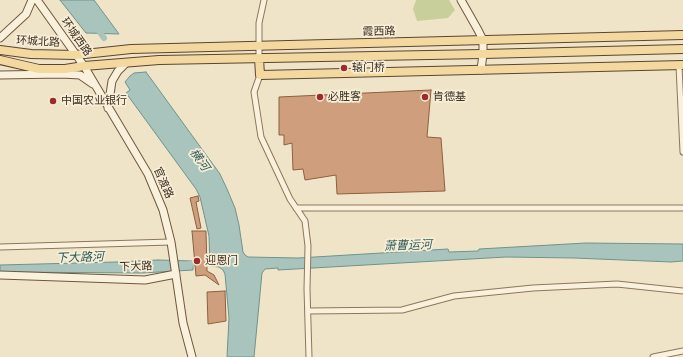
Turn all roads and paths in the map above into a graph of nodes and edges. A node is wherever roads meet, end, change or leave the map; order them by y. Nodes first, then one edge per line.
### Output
1 (32, 0) edge
2 (37, 0) edge
3 (264, 0) edge
4 (461, 0) edge
5 (683, 35) edge
6 (0, 38) edge
7 (483, 40) junction
8 (259, 46) junction
9 (0, 50) edge
10 (683, 50) edge
11 (483, 54) junction
12 (76, 55) junction
13 (259, 58) junction
14 (0, 60) edge
15 (126, 63) junction
16 (84, 66) junction
17 (681, 66) edge
18 (481, 70) junction
19 (0, 75) edge
20 (260, 75) junction
21 (95, 86) junction
22 (108, 108) junction
23 (683, 152) edge
24 (296, 208) junction
25 (683, 208) edge
26 (172, 242) junction
27 (0, 247) edge
28 (176, 274) junction
29 (0, 275) edge
30 (683, 291) edge
31 (308, 311) junction
32 (683, 350) edge
33 (192, 357) edge
34 (309, 357) edge
35 (653, 357) edge

1 - 6 street
2 - 12 street, 环城西路
3 - 8 street
4 - 7 street
5 - 7 main road, 霞西路
7 - 8 main road, 霞西路
7 - 11 street
8 - 12 main road, 霞西路
8 - 13 street
9 - 12 main road, 环城北路
10 - 11 main road
11 - 13 main road
11 - 18 street
12 - 16 street, 环城西路
13 - 15 main road
13 - 20 main road
14 - 16 main road, 环城北路
15 - 16 main road
15 - 22 street
16 - 21 street, 官渡路
17 - 18 main road
17 - 23 street
18 - 20 main road
19 - 21 street
20 - 24 street
21 - 22 street, 官渡路
22 - 26 street, 官渡路
24 - 25 street
24 - 31 street
26 - 27 street
26 - 28 street, 官渡路
28 - 29 street, 下大路
28 - 33 street, 官渡路
30 - 31 street
31 - 34 street
32 - 35 street

